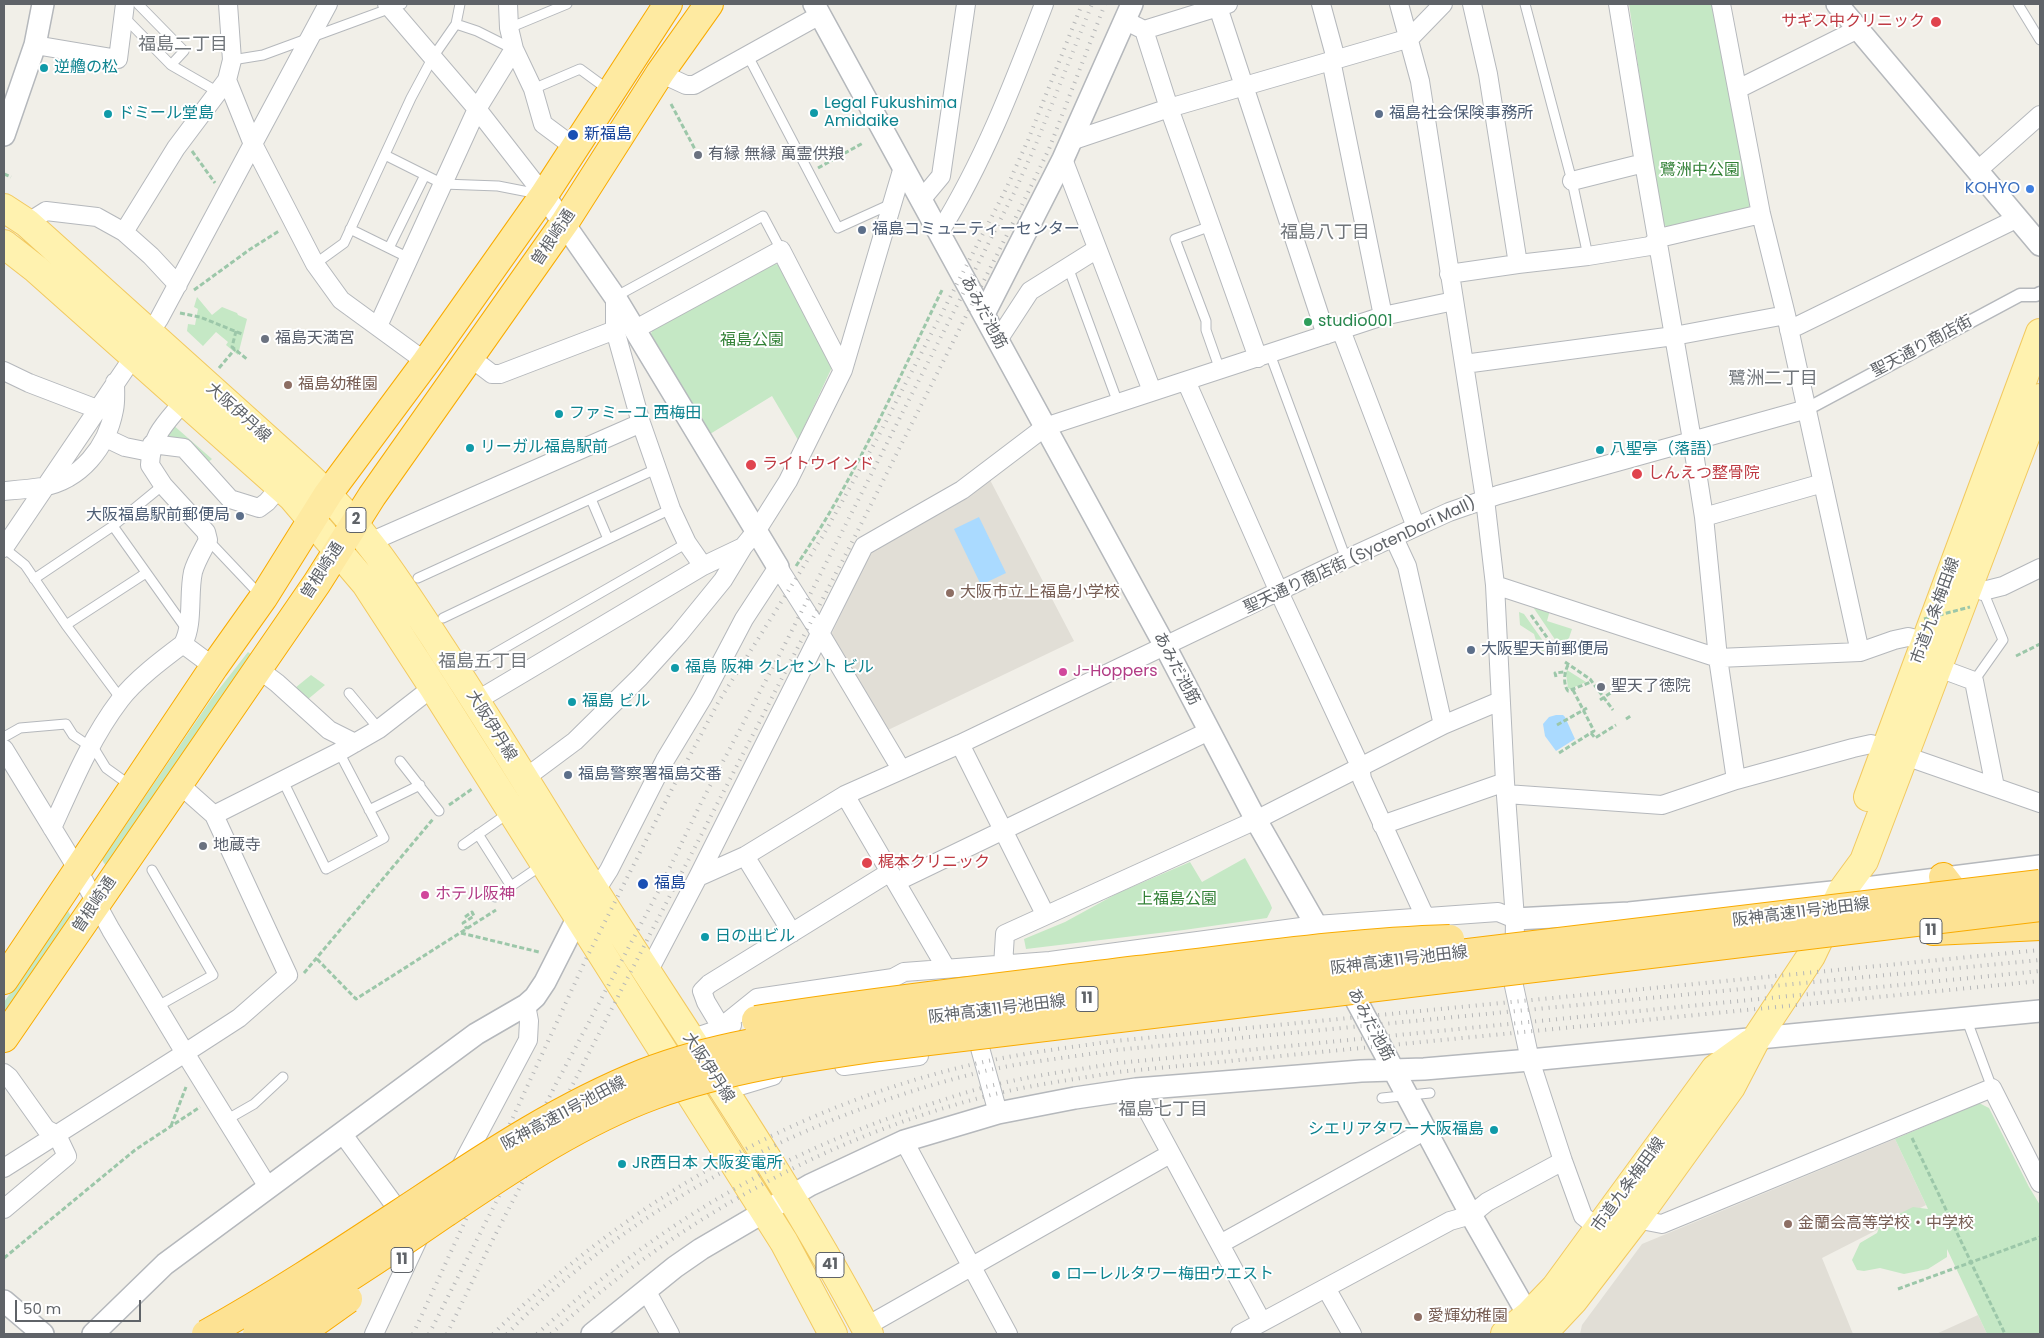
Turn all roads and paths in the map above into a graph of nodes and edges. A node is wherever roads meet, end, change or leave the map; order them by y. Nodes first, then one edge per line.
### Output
1 (43, 4) edge
2 (138, 4) edge
3 (228, 4) edge
4 (328, 4) edge
5 (460, 4) edge
6 (508, 4) edge
7 (567, 4) edge
8 (668, 4) edge
9 (709, 4) edge
10 (966, 4) edge
11 (1044, 4) edge
12 (1321, 4) edge
13 (1399, 4) edge
14 (1443, 4) edge
15 (1472, 4) edge
16 (1525, 4) edge
17 (1618, 4) edge
18 (1720, 4) edge
19 (1837, 4) edge
20 (2018, 4) edge
21 (393, 5) edge
22 (1222, 5) edge
23 (124, 10) edge
24 (817, 10) edge
25 (1128, 12) edge
26 (456, 24) junction
27 (509, 28) junction
28 (1858, 29) junction
29 (1144, 30) junction
30 (1410, 38) junction
31 (308, 40) junction
32 (2040, 40) edge
33 (35, 45) junction
34 (514, 49) junction
35 (748, 56) junction
36 (433, 57) junction
37 (232, 60) junction
38 (1333, 60) junction
39 (171, 65) junction
40 (660, 73) junction
41 (1245, 85) junction
42 (222, 86) junction
43 (534, 89) junction
44 (1738, 89) junction
45 (611, 92) junction
46 (671, 104) dead end
47 (1169, 108) junction
48 (477, 109) junction
49 (2040, 115) edge
50 (4, 135) edge
51 (183, 138) junction
52 (252, 142) junction
53 (863, 142) dead end
54 (574, 147) junction
55 (1067, 150) junction
56 (384, 155) junction
57 (698, 155) dead end
58 (1644, 163) junction
59 (903, 167) junction
60 (1977, 171) junction
61 (809, 173) junction
62 (4, 174) edge
63 (424, 174) junction
64 (11, 177) dead end
65 (1572, 182) junction
66 (443, 184) junction
67 (544, 195) junction
68 (224, 196) junction
69 (921, 200) junction
70 (892, 204) junction
71 (4, 208) edge
72 (1761, 214) junction
73 (2016, 218) junction
74 (292, 222) junction
75 (565, 222) junction
76 (27, 223) junction
77 (1211, 226) junction
78 (350, 229) junction
79 (124, 232) junction
80 (939, 233) junction
81 (1658, 238) junction
82 (4, 244) edge
83 (2040, 245) edge
84 (389, 248) junction
85 (1097, 249) junction
86 (781, 250) junction
87 (1588, 256) junction
88 (410, 258) junction
89 (315, 264) junction
90 (1518, 264) junction
91 (1068, 267) junction
92 (1449, 274) junction
93 (178, 285) junction
94 (943, 288) dead end
95 (2040, 294) edge
96 (615, 297) junction
97 (1454, 301) junction
98 (164, 309) junction
99 (984, 314) junction
100 (1382, 316) junction
101 (1788, 323) junction
102 (378, 326) junction
103 (624, 330) junction
104 (236, 331) dead end
105 (1334, 333) junction
106 (2040, 333) edge
107 (148, 334) junction
108 (242, 334) dead end
109 (1674, 336) junction
110 (998, 340) junction
111 (235, 350) junction
112 (133, 356) junction
113 (1264, 356) junction
114 (471, 358) junction
115 (248, 360) dead end
116 (426, 362) junction
117 (1464, 364) junction
118 (218, 369) dead end
119 (843, 370) junction
120 (1220, 370) junction
121 (4, 371) edge
122 (1186, 381) junction
123 (115, 382) junction
124 (1152, 391) junction
125 (2040, 398) edge
126 (184, 401) junction
127 (1118, 403) junction
128 (97, 409) junction
129 (1806, 409) junction
130 (641, 423) junction
131 (1045, 427) junction
132 (106, 438) junction
133 (1692, 440) junction
134 (151, 448) junction
135 (656, 469) junction
136 (1823, 483) junction
137 (163, 486) junction
138 (44, 487) junction
139 (280, 487) junction
140 (4, 491) edge
141 (328, 494) junction
142 (591, 499) junction
143 (1485, 499) junction
144 (671, 509) junction
145 (1704, 516) junction
146 (313, 521) junction
147 (113, 526) junction
148 (1416, 527) junction
149 (757, 530) junction
150 (362, 532) junction
151 (1394, 538) junction
152 (608, 539) junction
153 (208, 540) junction
154 (687, 542) junction
155 (743, 547) junction
156 (4, 548) edge
157 (338, 550) junction
158 (1346, 559) junction
159 (703, 566) junction
160 (787, 567) junction
161 (2040, 568) edge
162 (146, 573) junction
163 (418, 578) dead end
164 (34, 579) junction
165 (1495, 584) junction
166 (1279, 592) junction
167 (1974, 593) junction
168 (263, 598) junction
169 (1526, 608) dead end
170 (442, 618) dead end
171 (66, 625) junction
172 (1924, 630) junction
173 (820, 633) junction
174 (186, 638) junction
175 (2040, 644) edge
176 (1165, 646) junction
177 (1556, 650) dead end
178 (1860, 652) junction
179 (2016, 656) dead end
180 (1718, 658) junction
181 (473, 666) dead end
182 (214, 667) junction
183 (257, 668) junction
184 (1939, 668) junction
185 (1564, 672) junction
186 (1556, 677) dead end
187 (1974, 681) junction
188 (1592, 682) junction
189 (433, 686) junction
190 (1573, 690) junction
191 (1615, 690) dead end
192 (349, 693) dead end
193 (1604, 697) junction
194 (121, 699) junction
195 (1600, 700) dead end
196 (476, 701) junction
197 (1500, 702) junction
198 (1585, 709) junction
199 (1613, 710) dead end
200 (1632, 715) dead end
201 (1626, 719) dead end
202 (1444, 725) junction
203 (1558, 725) dead end
204 (1616, 725) dead end
205 (379, 729) junction
206 (1210, 732) junction
207 (1591, 733) junction
208 (4, 737) edge
209 (960, 744) junction
210 (90, 748) junction
211 (347, 748) junction
212 (4, 749) edge
213 (1895, 752) junction
214 (1559, 753) dead end
215 (400, 761) dead end
216 (1360, 766) junction
217 (901, 769) junction
218 (524, 779) junction
219 (1736, 780) junction
220 (283, 781) junction
221 (178, 784) junction
222 (420, 785) junction
223 (1995, 787) junction
224 (134, 788) junction
225 (473, 788) dead end
226 (1505, 788) junction
227 (845, 795) junction
228 (2040, 803) edge
229 (369, 810) junction
230 (439, 811) junction
231 (512, 812) junction
232 (214, 815) junction
233 (1256, 820) junction
234 (1382, 825) junction
235 (52, 828) junction
236 (1004, 830) junction
237 (478, 834) junction
238 (463, 845) dead end
239 (745, 856) junction
240 (544, 863) junction
241 (2040, 866) edge
242 (78, 870) junction
243 (152, 870) dead end
244 (698, 877) junction
245 (893, 877) junction
246 (1943, 877) junction
247 (2040, 884) edge
248 (511, 886) junction
249 (1842, 891) junction
250 (595, 892) junction
251 (488, 894) dead end
252 (96, 903) junction
253 (1045, 914) junction
254 (465, 917) dead end
255 (578, 917) junction
256 (1426, 918) junction
257 (1515, 919) junction
258 (2040, 920) edge
259 (1316, 925) junction
260 (467, 930) dead end
261 (461, 933) dead end
262 (792, 933) junction
263 (1822, 936) junction
264 (1600, 937) junction
265 (454, 938) dead end
266 (540, 952) dead end
267 (317, 959) junction
268 (1050, 961) junction
269 (402, 965) dead end
270 (1003, 966) junction
271 (946, 968) junction
272 (404, 969) junction
273 (647, 974) junction
274 (300, 977) dead end
275 (4, 980) edge
276 (526, 1005) junction
277 (158, 1006) junction
278 (2040, 1011) edge
279 (1966, 1018) junction
280 (756, 1020) joint
281 (720, 1027) junction
282 (4, 1038) edge
283 (690, 1039) junction
284 (1756, 1039) junction
285 (980, 1048) junction
286 (190, 1060) junction
287 (1530, 1060) junction
288 (1395, 1070) junction
289 (4, 1073) edge
290 (283, 1077) dead end
291 (1992, 1088) junction
292 (1136, 1089) junction
293 (724, 1091) junction
294 (1430, 1093) dead end
295 (1407, 1095) junction
296 (1382, 1098) dead end
297 (213, 1099) junction
298 (998, 1113) junction
299 (226, 1120) junction
300 (1905, 1124) junction
301 (171, 1126) junction
302 (1426, 1130) junction
303 (342, 1133) junction
304 (57, 1135) junction
305 (904, 1141) junction
306 (1170, 1154) junction
307 (1563, 1161) junction
308 (4, 1168) edge
309 (500, 1177) junction
310 (2040, 1182) edge
311 (268, 1187) junction
312 (790, 1196) junction
313 (4, 1209) edge
314 (765, 1212) junction
315 (1471, 1215) junction
316 (1636, 1219) junction
317 (1598, 1228) junction
318 (419, 1237) junction
319 (2040, 1237) edge
320 (1220, 1244) junction
321 (4, 1258) edge
322 (1970, 1263) junction
323 (971, 1267) junction
324 (1326, 1288) junction
325 (1898, 1289) dead end
326 (646, 1290) junction
327 (5, 1304) edge
328 (1262, 1322) junction
329 (1537, 1328) edge
330 (867, 1331) edge
331 (43, 1334) edge
332 (93, 1334) edge
333 (206, 1334) edge
334 (257, 1334) edge
335 (299, 1334) edge
336 (374, 1334) edge
337 (592, 1334) edge
338 (670, 1334) edge
339 (832, 1334) edge
340 (1008, 1334) edge
341 (1240, 1334) edge
342 (1352, 1334) edge
343 (1505, 1334) edge
344 (2005, 1334) edge

1 - 33 street
2 - 39 lane
3 - 37 street
4 - 31 street
5 - 26 lane
6 - 27 street
7 - 27 lane
8 - 45 highway, 曽根崎通 / 2
9 - 40 highway, 曽根崎通 / 2
10 - 69 street
11 - 80 street
12 - 38 street
13 - 30 street
14 - 30 street
15 - 90 street
16 - 65 lane
17 - 58 street
18 - 44 street
19 - 28 street
20 - 32 lane
21 - 31 lane
21 - 36 street
22 - 29 street
22 - 41 street
23 - 33 street
23 - 39 lane
24 - 35 street
24 - 59 street, あみだ池筋
25 - 29 street
25 - 55 street
26 - 34 lane
26 - 36 lane
27 - 34 street
28 - 44 street
28 - 60 street
29 - 47 street
30 - 38 street
30 - 92 street
31 - 37 lane
31 - 52 street
33 - 50 street
34 - 43 street
34 - 48 street
35 - 40 street
35 - 61 lane
36 - 48 street
36 - 56 lane
37 - 42 street
38 - 41 street
38 - 100 street
39 - 42 lane
40 - 75 highway, 曽根崎通 / 2
41 - 47 street
41 - 105 street
42 - 51 street
42 - 52 street
43 - 45 lane
43 - 54 street
44 - 72 street
45 - 54 highway, 曽根崎通 / 2
46 - 57 path
47 - 55 street
47 - 77 street
48 - 66 street
48 - 67 street
49 - 60 street
51 - 68 path
51 - 79 street
52 - 68 street
52 - 74 street
53 - 61 path
54 - 67 highway, 曽根崎通 / 2
55 - 85 street
55 - 99 street
56 - 63 lane
56 - 78 lane
58 - 65 street
58 - 81 street
59 - 69 street, あみだ池筋
59 - 70 street
60 - 73 street
61 - 70 lane
62 - 64 path
63 - 66 lane
63 - 84 lane
65 - 87 lane
66 - 67 lane
66 - 88 street
67 - 75 street
67 - 116 highway, 曽根崎通 / 2
68 - 93 street
69 - 80 street, あみだ池筋
70 - 119 street
71 - 76 main road, 大阪伊丹線 / 41
72 - 81 street
72 - 101 street
73 - 83 street
73 - 101 street
74 - 89 street
74 - 98 path
75 - 96 street
75 - 114 highway, 曽根崎通 / 2
76 - 79 street
76 - 107 main road, 大阪伊丹線 / 41
77 - 113 street
77 - 120 lane
78 - 84 lane
78 - 89 lane
79 - 93 street
80 - 99 street, あみだ池筋
81 - 87 street
81 - 109 street
82 - 112 main road, 大阪伊丹線 / 41
84 - 88 lane
85 - 91 street
85 - 124 street
86 - 96 lane
86 - 103 street
86 - 119 street
87 - 90 street
88 - 102 street
89 - 102 street
90 - 92 street
91 - 110 street
91 - 127 lane
92 - 97 street
93 - 98 street
94 - 160 path
95 - 129 street, 聖天通り商店街
96 - 103 street
97 - 100 street
97 - 117 street
98 - 107 street
98 - 108 path
99 - 110 street, あみだ池筋
100 - 105 street
101 - 109 street
101 - 129 street
102 - 116 street
103 - 114 street
103 - 130 street
103 - 149 street
104 - 111 path
105 - 113 street
105 - 148 street
106 - 172 main road, 市道九条梅田線
107 - 112 street
107 - 141 main road, 大阪伊丹線 / 41
109 - 117 street
109 - 133 street
110 - 131 street, あみだ池筋
111 - 115 path
111 - 118 path
112 - 123 street
112 - 126 main road, 大阪伊丹線 / 41
113 - 120 street
113 - 158 lane
114 - 150 highway, 曽根崎通 / 2
116 - 141 highway, 曽根崎通 / 2
117 - 143 street
119 - 149 street
120 - 122 street
121 - 128 street
122 - 124 street
122 - 166 street
123 - 128 street
123 - 132 street
124 - 127 street
125 - 167 main road, 市道九条梅田線
126 - 134 street
126 - 139 main road, 大阪伊丹線 / 41
127 - 131 street
128 - 138 street
129 - 133 street, 聖天通り商店街 (SyotenDori Mall)
129 - 136 street
130 - 135 street
130 - 150 street
131 - 173 street
131 - 176 street, あみだ池筋
132 - 134 street
132 - 138 street
133 - 143 street, 聖天通り商店街 (SyotenDori Mall)
133 - 145 street
134 - 137 street
134 - 139 street
135 - 142 lane
135 - 144 street
136 - 145 street
136 - 178 street
137 - 147 lane
137 - 153 street
138 - 140 street
138 - 156 street
139 - 146 main road, 大阪伊丹線 / 41
141 - 146 highway, 曽根崎通 / 2
141 - 150 main road, 大阪伊丹線 / 41
142 - 152 lane
142 - 163 lane
143 - 148 street, 聖天通り商店街 (SyotenDori Mall)
143 - 165 street
144 - 152 lane
144 - 154 street
145 - 180 street
146 - 157 main road, 大阪伊丹線 / 41
146 - 168 highway, 曽根崎通 / 2
147 - 162 lane
147 - 164 lane
148 - 151 street, 聖天通り商店街 (SyotenDori Mall)
149 - 155 street
149 - 160 street
150 - 157 highway, 曽根崎通 / 2
150 - 196 main road, 大阪伊丹線 / 41
151 - 158 street, 聖天通り商店街 (SyotenDori Mall)
151 - 202 street
152 - 170 lane
153 - 168 lane
153 - 174 street
154 - 159 street
154 - 181 lane
155 - 159 street
155 - 218 street
156 - 164 lane
157 - 183 highway, 曽根崎通 / 2
157 - 189 main road, 大阪伊丹線 / 41
158 - 166 street, 聖天通り商店街 (SyotenDori Mall)
159 - 196 street
160 - 173 street
160 - 250 street
161 - 167 street
162 - 171 lane
162 - 174 lane
164 - 171 lane
165 - 180 street
165 - 197 street
166 - 176 street, 聖天通り商店街 (SyotenDori Mall)
166 - 216 street
167 - 172 path, bridge
167 - 184 main road, 市道九条梅田線
167 - 187 lane
168 - 182 highway, 曽根崎通 / 2
169 - 177 path
171 - 194 lane
172 - 178 street
172 - 213 main road, 市道九条梅田線
173 - 217 street
173 - 244 street
174 - 182 street
174 - 194 street
175 - 179 path
176 - 206 street, あみだ池筋
176 - 209 street, 聖天通り商店街 (SyotenDori Mall)
178 - 180 street
180 - 219 street
182 - 224 highway, 曽根崎通 / 2
183 - 211 street
183 - 221 highway, 曽根崎通 / 2
184 - 187 street
184 - 213 main road, 市道九条梅田線
185 - 186 path
185 - 188 path
185 - 190 path
187 - 223 street
188 - 190 path
188 - 193 path
189 - 205 street
189 - 231 main road, 大阪伊丹線 / 41
190 - 198 path
191 - 193 path
192 - 205 lane
193 - 195 path
193 - 199 path
194 - 210 street
196 - 218 main road, 大阪伊丹線 / 41
197 - 202 street
197 - 226 street
198 - 203 path
198 - 207 path
200 - 201 path
202 - 216 street
204 - 207 path
205 - 211 street
206 - 233 street, あみだ池筋
206 - 236 street
207 - 214 path
208 - 210 lane
209 - 217 street, 聖天通り商店街 (SyotenDori Mall)
209 - 236 street
210 - 224 lane
210 - 235 street
211 - 220 street
211 - 229 lane
212 - 235 street
213 - 219 street
213 - 223 street
213 - 249 main road, 市道九条梅田線
215 - 222 lane
216 - 233 street
216 - 234 street
217 - 227 street
218 - 250 main road, 大阪伊丹線 / 41
219 - 226 street
220 - 229 lane
220 - 232 street
221 - 232 street
221 - 252 highway, 曽根崎通 / 2
222 - 229 lane
222 - 230 lane
223 - 228 street
224 - 242 highway, 曽根崎通 / 2
225 - 230 path
226 - 234 street
226 - 257 street
227 - 239 street
227 - 245 street
230 - 267 path
231 - 237 lane
231 - 240 main road, 大阪伊丹線 / 41
232 - 286 street
233 - 253 street
233 - 259 street, あみだ池筋
234 - 256 street
235 - 242 street
236 - 245 street
236 - 253 street
237 - 238 lane
237 - 248 lane
239 - 244 street
239 - 262 street
240 - 248 lane
240 - 255 main road, 大阪伊丹線 / 41
241 - 246 street
242 - 252 street
242 - 275 highway, 曽根崎通 / 2
243 - 277 lane
244 - 273 street
245 - 262 street
245 - 271 street
246 - 249 street
246 - 258 highway
247 - 264 highway, 阪神高速11号池田線 / 11, bridge
248 - 251 lane
249 - 257 street
249 - 263 main road, 市道九条梅田線
250 - 273 main road, 大阪伊丹線 / 41
252 - 277 street
252 - 282 highway, 曽根崎通 / 2
253 - 270 street
254 - 260 path
255 - 276 street
255 - 314 main road, 大阪伊丹線 / 41
256 - 257 street
256 - 259 street
257 - 287 street
258 - 263 highway, 11
258 - 309 highway, 阪神高速11号池田線 / 11, bridge
259 - 268 street
259 - 288 street, あみだ池筋
261 - 266 path
262 - 281 street
263 - 284 main road, 市道九条梅田線
264 - 280 highway, 11, bridge
264 - 333 highway, 阪神高速11号池田線 / 11, bridge
265 - 272 path
267 - 272 path
267 - 274 path
268 - 270 street
268 - 285 street
269 - 272 path
270 - 271 street
271 - 281 street
273 - 283 main road, 大阪伊丹線 / 41
276 - 303 street
276 - 318 street
277 - 286 street
278 - 279 street
279 - 284 street
279 - 291 lane
280 - 281 street
281 - 283 street
283 - 293 main road, 大阪伊丹線 / 41
284 - 287 street
284 - 316 main road, 市道九条梅田線
284 - 317 main road, 市道九条梅田線
285 - 293 street
285 - 298 street
286 - 297 street
286 - 301 path
286 - 304 street
287 - 288 street
287 - 307 street
288 - 292 street
288 - 295 street, あみだ池筋
289 - 304 street
290 - 299 lane
291 - 300 street
291 - 310 street
292 - 298 street
292 - 306 street
293 - 312 main road, 大阪伊丹線 / 41
294 - 295 lane
295 - 296 lane
295 - 302 street, あみだ池筋
297 - 299 street
297 - 301 path
298 - 305 street
299 - 311 street
300 - 316 street
300 - 322 path
301 - 321 path
302 - 315 street, あみだ池筋
302 - 320 street
303 - 311 street
303 - 318 street
304 - 308 street
304 - 313 street
305 - 312 street
305 - 323 street
306 - 320 street
306 - 323 street
307 - 315 street
307 - 317 street
309 - 334 highway, 阪神高速11号池田線 / 11, bridge
309 - 335 highway, 11, bridge
311 - 332 street
312 - 314 street
312 - 330 main road, 大阪伊丹線 / 41
314 - 326 street
314 - 339 main road, 大阪伊丹線 / 41
315 - 324 street
315 - 329 street, あみだ池筋
316 - 329 main road, 市道九条梅田線
317 - 329 main road, 市道九条梅田線
318 - 336 street
319 - 322 path
320 - 328 street
322 - 325 path
322 - 344 path
323 - 330 street
323 - 340 street
324 - 328 street
324 - 342 street
326 - 337 street
326 - 338 street
327 - 331 street
328 - 341 street
329 - 343 main road, 市道九条梅田線

